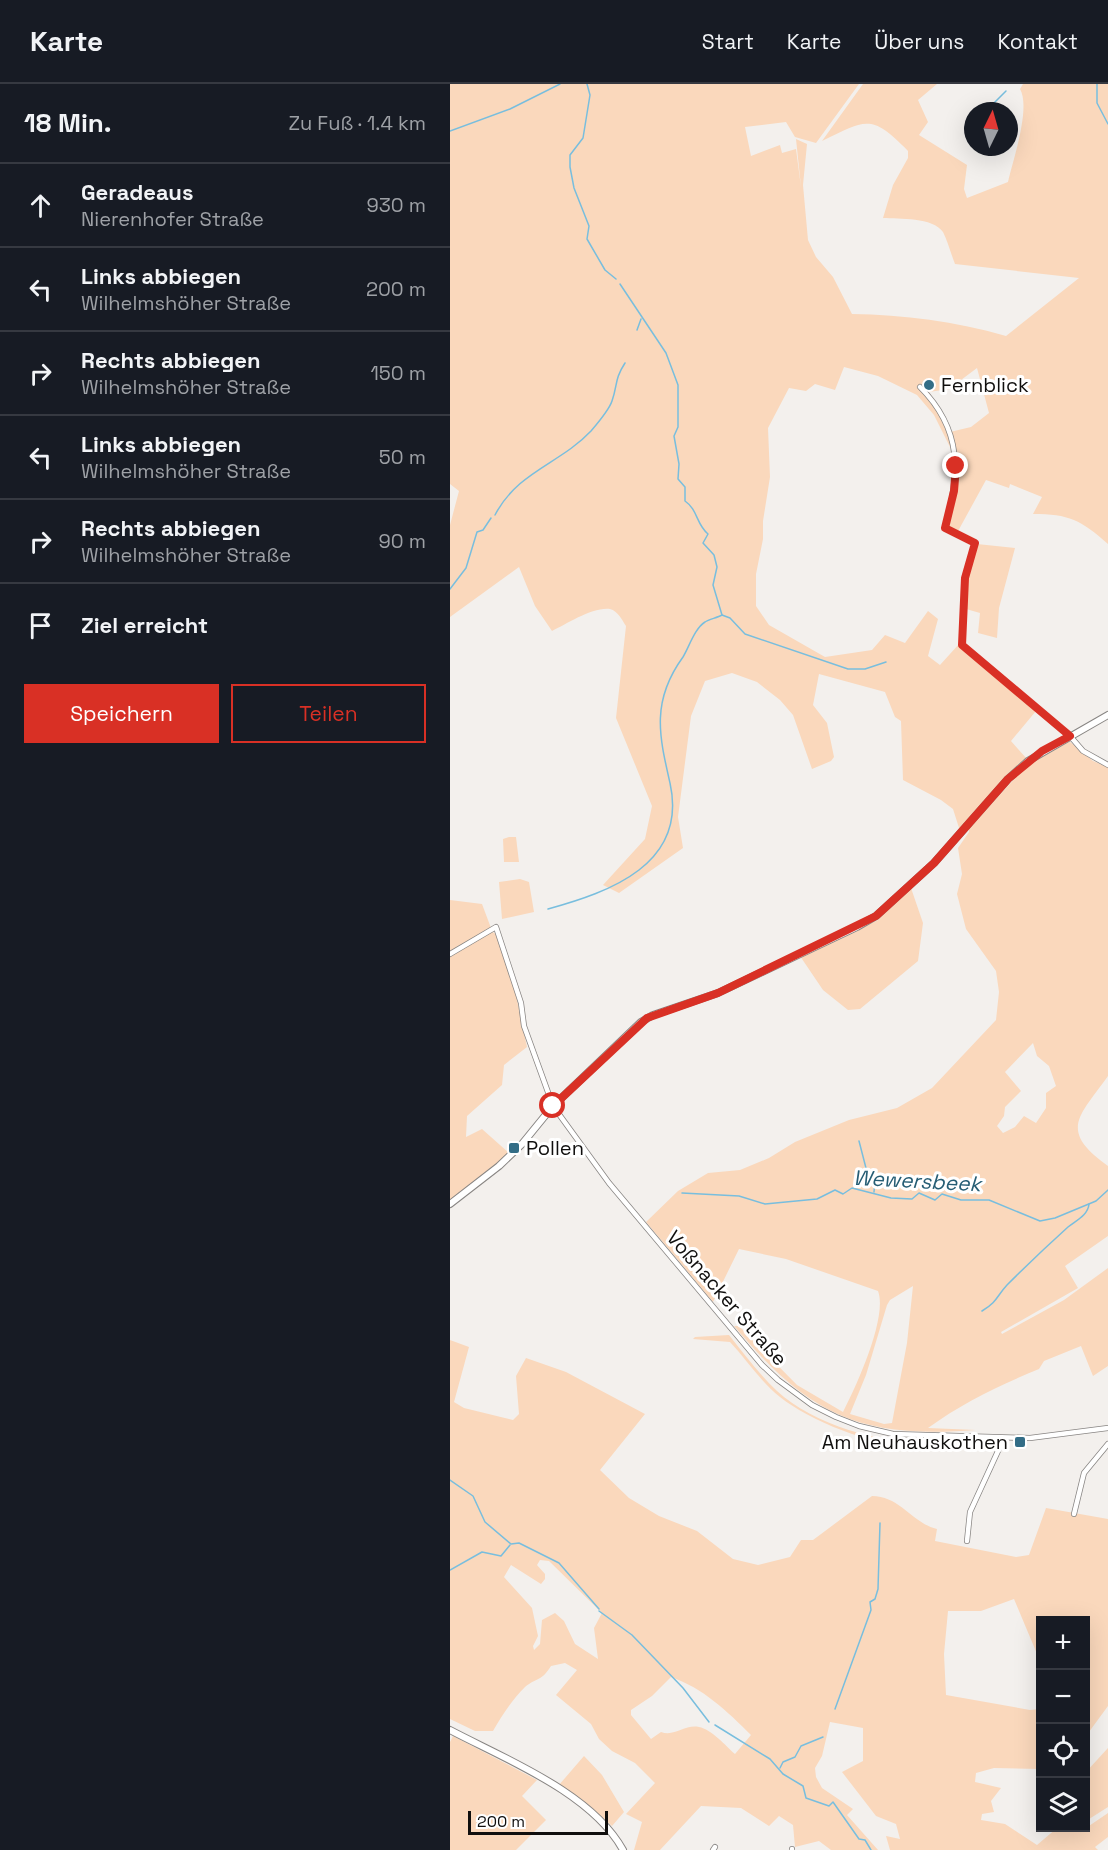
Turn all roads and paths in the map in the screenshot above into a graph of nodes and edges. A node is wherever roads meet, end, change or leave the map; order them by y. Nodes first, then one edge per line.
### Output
1 (920, 387) dead end
2 (1108, 715) edge
3 (1070, 736) junction
4 (1108, 765) edge
5 (450, 954) edge
6 (553, 1106) junction
7 (450, 1204) edge
8 (1108, 1428) edge
9 (1004, 1438) junction
10 (1108, 1444) edge
11 (1074, 1514) dead end
12 (967, 1541) dead end
13 (450, 1730) edge
14 (623, 1850) edge

1 - 3 street
2 - 3 street
3 - 4 street
3 - 6 street
5 - 6 street, Voßnacker Straße
6 - 7 street
6 - 9 street, Voßnacker Straße
8 - 9 street, Voßnacker Straße
9 - 12 street
10 - 11 street
13 - 14 street

